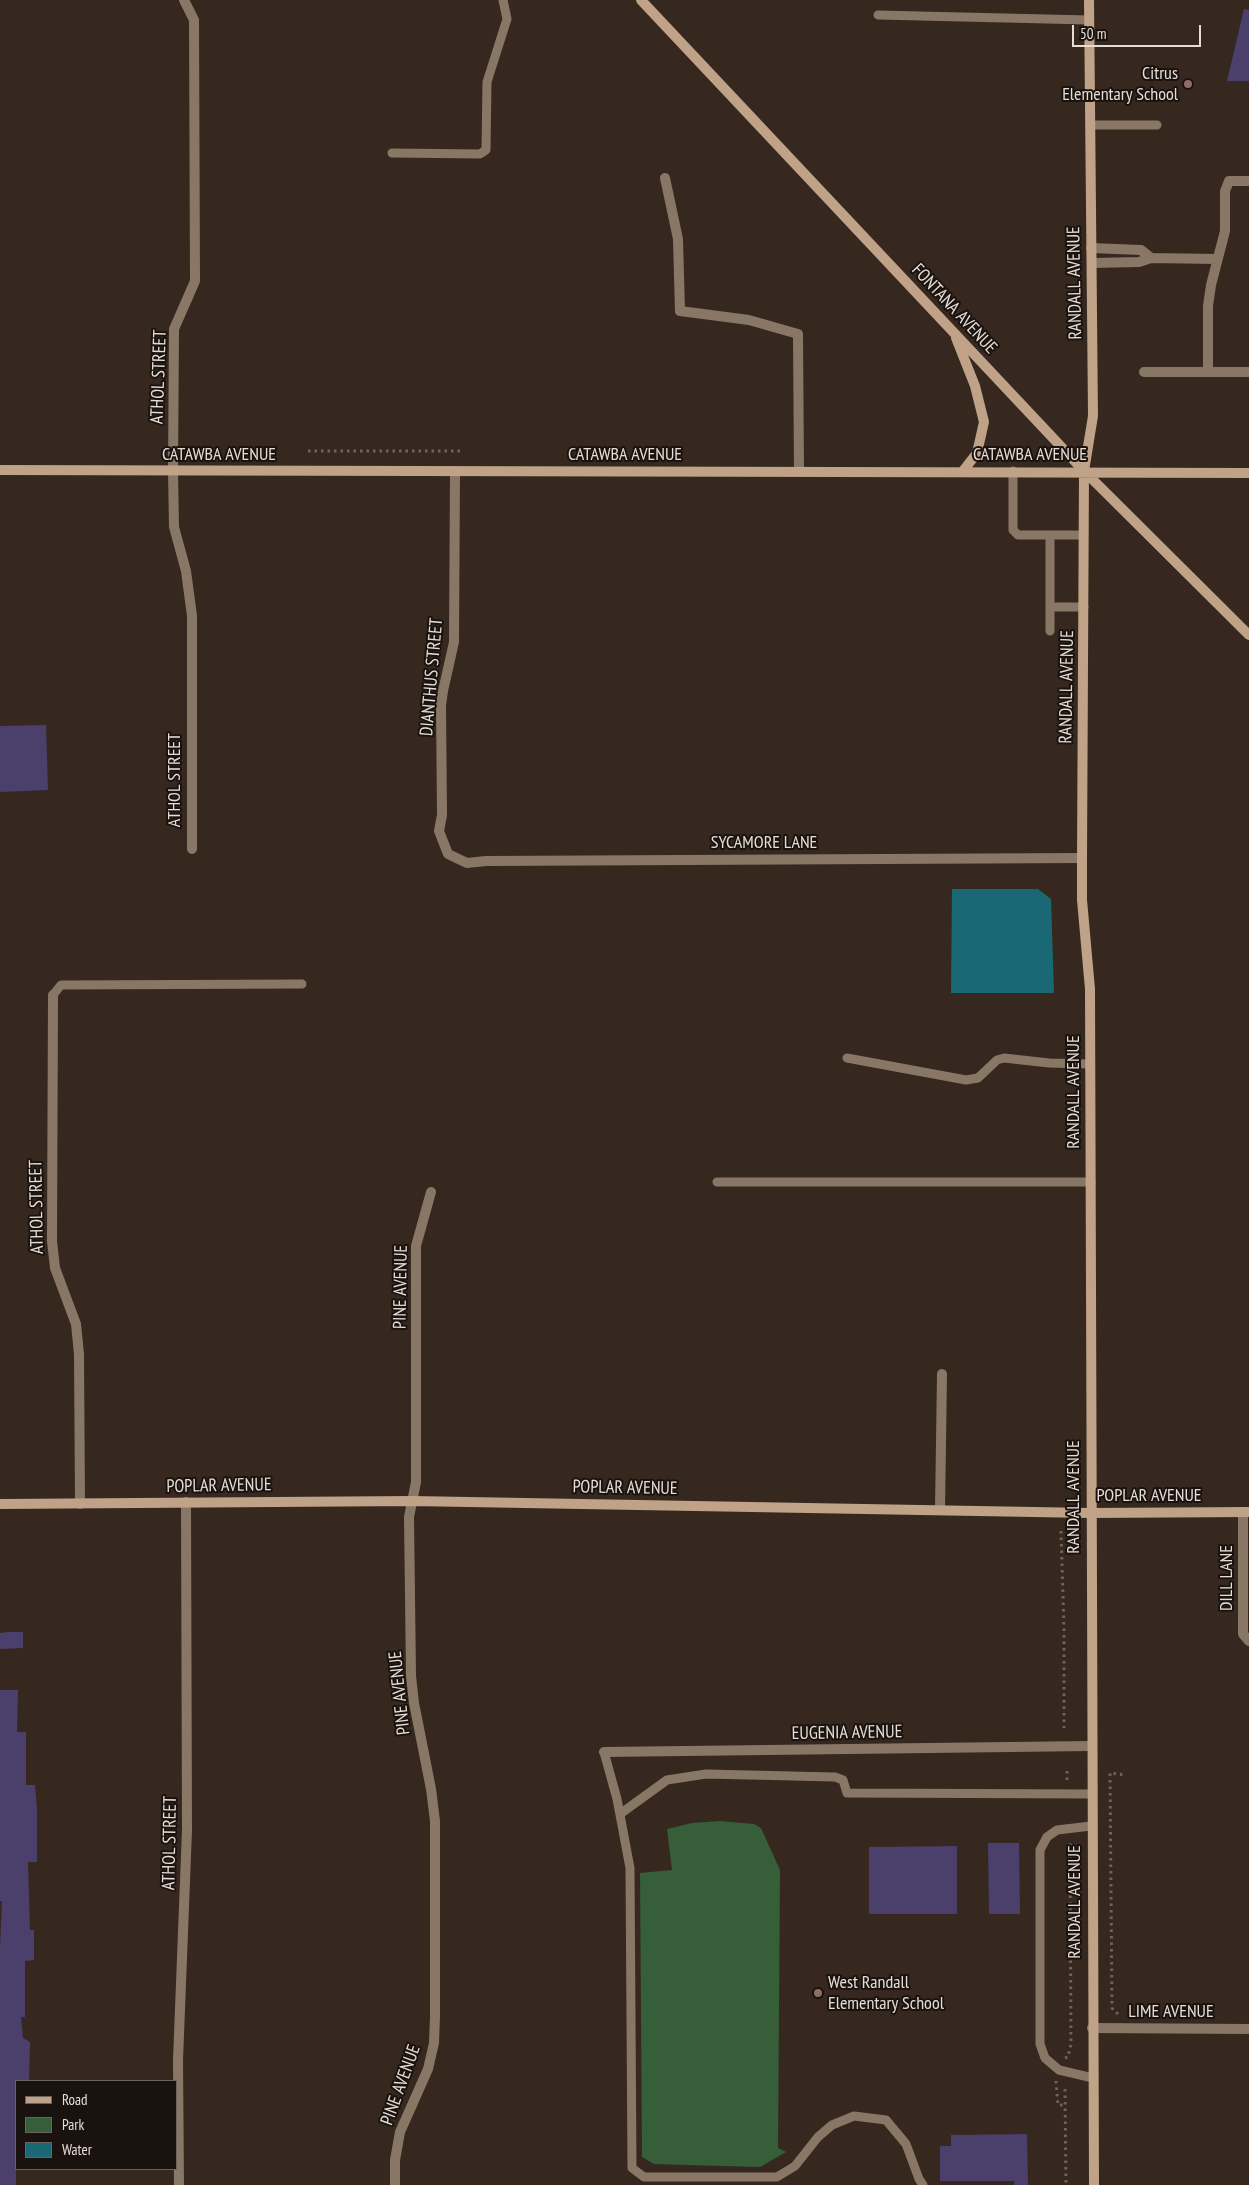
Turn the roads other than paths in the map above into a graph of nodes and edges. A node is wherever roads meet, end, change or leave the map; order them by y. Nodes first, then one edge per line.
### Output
1 (184, 0) edge
2 (503, 0) edge
3 (641, 0) edge
4 (1089, 0) edge
5 (878, 15) dead end
6 (1089, 20) junction
7 (1090, 125) junction
8 (1157, 125) dead end
9 (392, 153) dead end
10 (665, 178) dead end
11 (1249, 181) edge
12 (1091, 248) junction
13 (1150, 258) junction
14 (1218, 259) junction
15 (1092, 263) junction
16 (954, 333) junction
17 (1144, 372) dead end
18 (1208, 372) junction
19 (1249, 372) edge
20 (0, 470) edge
21 (455, 471) junction
22 (963, 471) junction
23 (1013, 471) junction
24 (1084, 471) junction
25 (173, 472) junction
26 (799, 472) junction
27 (1249, 473) edge
28 (1084, 535) junction
29 (1050, 536) junction
30 (1050, 606) junction
31 (1084, 607) junction
32 (1050, 631) dead end
33 (1249, 635) edge
34 (192, 849) dead end
35 (448, 854) joint
36 (1082, 858) junction
37 (302, 984) dead end
38 (53, 995) joint
39 (847, 1058) dead end
40 (1090, 1064) junction
41 (717, 1182) dead end
42 (1091, 1182) junction
43 (431, 1192) dead end
44 (942, 1374) dead end
45 (412, 1501) junction
46 (186, 1502) junction
47 (0, 1504) edge
48 (80, 1504) junction
49 (940, 1510) junction
50 (1246, 1512) edge
51 (1090, 1513) junction
52 (1249, 1641) edge
53 (1091, 1746) junction
54 (604, 1752) joint
55 (1091, 1794) junction
56 (620, 1814) junction
57 (1091, 1826) junction
58 (1092, 2028) junction
59 (1249, 2029) edge
60 (1093, 2078) junction
61 (179, 2185) edge
62 (395, 2185) edge
63 (923, 2185) edge
64 (1094, 2185) edge

1 - 25 street, ATHOL STREET
2 - 9 lane
3 - 16 street, FONTANA AVENUE
4 - 6 street, RANDALL AVENUE
5 - 6 lane
6 - 7 street, RANDALL AVENUE
7 - 8 lane
7 - 12 street, RANDALL AVENUE
10 - 26 street
11 - 14 street
12 - 13 street
12 - 15 street, RANDALL AVENUE
13 - 14 street
13 - 15 street
14 - 18 street
15 - 24 street, RANDALL AVENUE
16 - 22 street
16 - 24 street, FONTANA AVENUE
17 - 18 street
18 - 19 street
20 - 25 street, CATAWBA AVENUE
21 - 25 street, CATAWBA AVENUE
21 - 26 street, CATAWBA AVENUE
21 - 35 street, DIANTHUS STREET
22 - 23 street, CATAWBA AVENUE
22 - 26 street, CATAWBA AVENUE
23 - 24 street, CATAWBA AVENUE
23 - 29 lane
24 - 27 street, CATAWBA AVENUE
24 - 28 street, RANDALL AVENUE
24 - 33 street, FONTANA AVENUE
25 - 34 street, ATHOL STREET
28 - 29 lane
28 - 31 street, RANDALL AVENUE
29 - 30 lane
30 - 31 lane
30 - 32 lane
31 - 36 street, RANDALL AVENUE
35 - 36 street, SYCAMORE LANE
36 - 40 street, RANDALL AVENUE
37 - 38 lane
38 - 48 street, ATHOL STREET
39 - 40 lane
40 - 42 street, RANDALL AVENUE
41 - 42 lane
42 - 51 street, RANDALL AVENUE
43 - 45 street, PINE AVENUE
44 - 49 street
45 - 46 street, POPLAR AVENUE
45 - 49 street, POPLAR AVENUE
45 - 62 street, PINE AVENUE
46 - 48 street, POPLAR AVENUE
46 - 61 street, ATHOL STREET
47 - 48 street, POPLAR AVENUE
49 - 51 street, POPLAR AVENUE
50 - 51 street, POPLAR AVENUE
50 - 52 street, DILL LANE
51 - 53 street, RANDALL AVENUE
53 - 54 street, EUGENIA AVENUE
53 - 55 street, RANDALL AVENUE
54 - 56 lane
55 - 56 lane
55 - 57 street, RANDALL AVENUE
56 - 63 lane
57 - 58 street, RANDALL AVENUE
57 - 60 lane
58 - 59 street, LIME AVENUE
58 - 60 street, RANDALL AVENUE
60 - 64 street, RANDALL AVENUE

